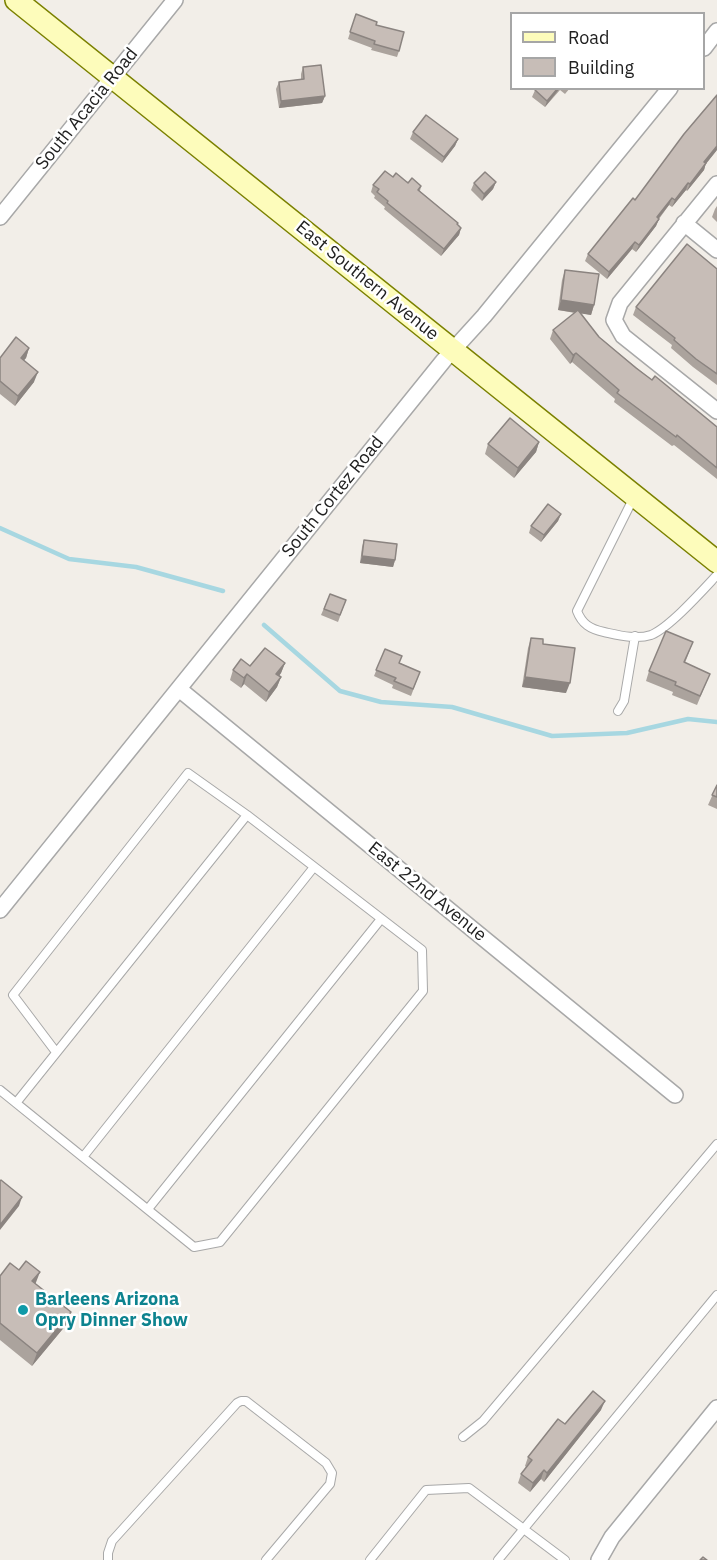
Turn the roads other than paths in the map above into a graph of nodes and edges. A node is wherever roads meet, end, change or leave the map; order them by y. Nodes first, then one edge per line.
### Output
1 (16, 0) edge
2 (175, 0) edge
3 (717, 31) edge
4 (705, 47) edge
5 (112, 77) junction
6 (668, 90) edge
7 (717, 184) edge
8 (0, 217) edge
9 (684, 223) junction
10 (717, 250) edge
11 (454, 351) junction
12 (717, 411) edge
13 (634, 496) junction
14 (716, 561) edge
15 (635, 636) junction
16 (179, 689) junction
17 (618, 711) dead end
18 (247, 815) junction
19 (314, 867) junction
20 (0, 910) edge
21 (381, 919) junction
22 (56, 1052) junction
23 (0, 1090) edge
24 (675, 1095) dead end
25 (16, 1103) junction
26 (717, 1144) edge
27 (83, 1157) junction
28 (148, 1209) junction
29 (717, 1295) edge
30 (717, 1408) edge
31 (462, 1437) dead end
32 (523, 1528) junction
33 (108, 1560) edge
34 (266, 1560) edge
35 (370, 1560) edge
36 (498, 1560) edge
37 (565, 1560) edge
38 (599, 1560) edge

1 - 5 street, East Southern Avenue
2 - 5 street, South Acacia Road
3 - 4 street
5 - 8 street, South Acacia Road
5 - 11 street, East Southern Avenue
6 - 11 street, South Cortez Road
7 - 9 street
9 - 10 street
9 - 12 street
11 - 13 street, East Southern Avenue
11 - 16 street, South Cortez Road
13 - 14 street, East Southern Avenue
13 - 15 lane
14 - 15 lane
15 - 17 lane
16 - 20 street, South Cortez Road
16 - 24 street, East 22nd Avenue
18 - 19 lane
18 - 22 lane
18 - 22 lane
19 - 21 lane
19 - 27 lane
21 - 28 lane
21 - 28 lane
22 - 25 lane
23 - 25 lane
25 - 27 lane
26 - 31 lane
27 - 28 lane
29 - 32 lane
30 - 38 street
32 - 35 lane
32 - 36 lane
32 - 37 lane
33 - 34 lane

